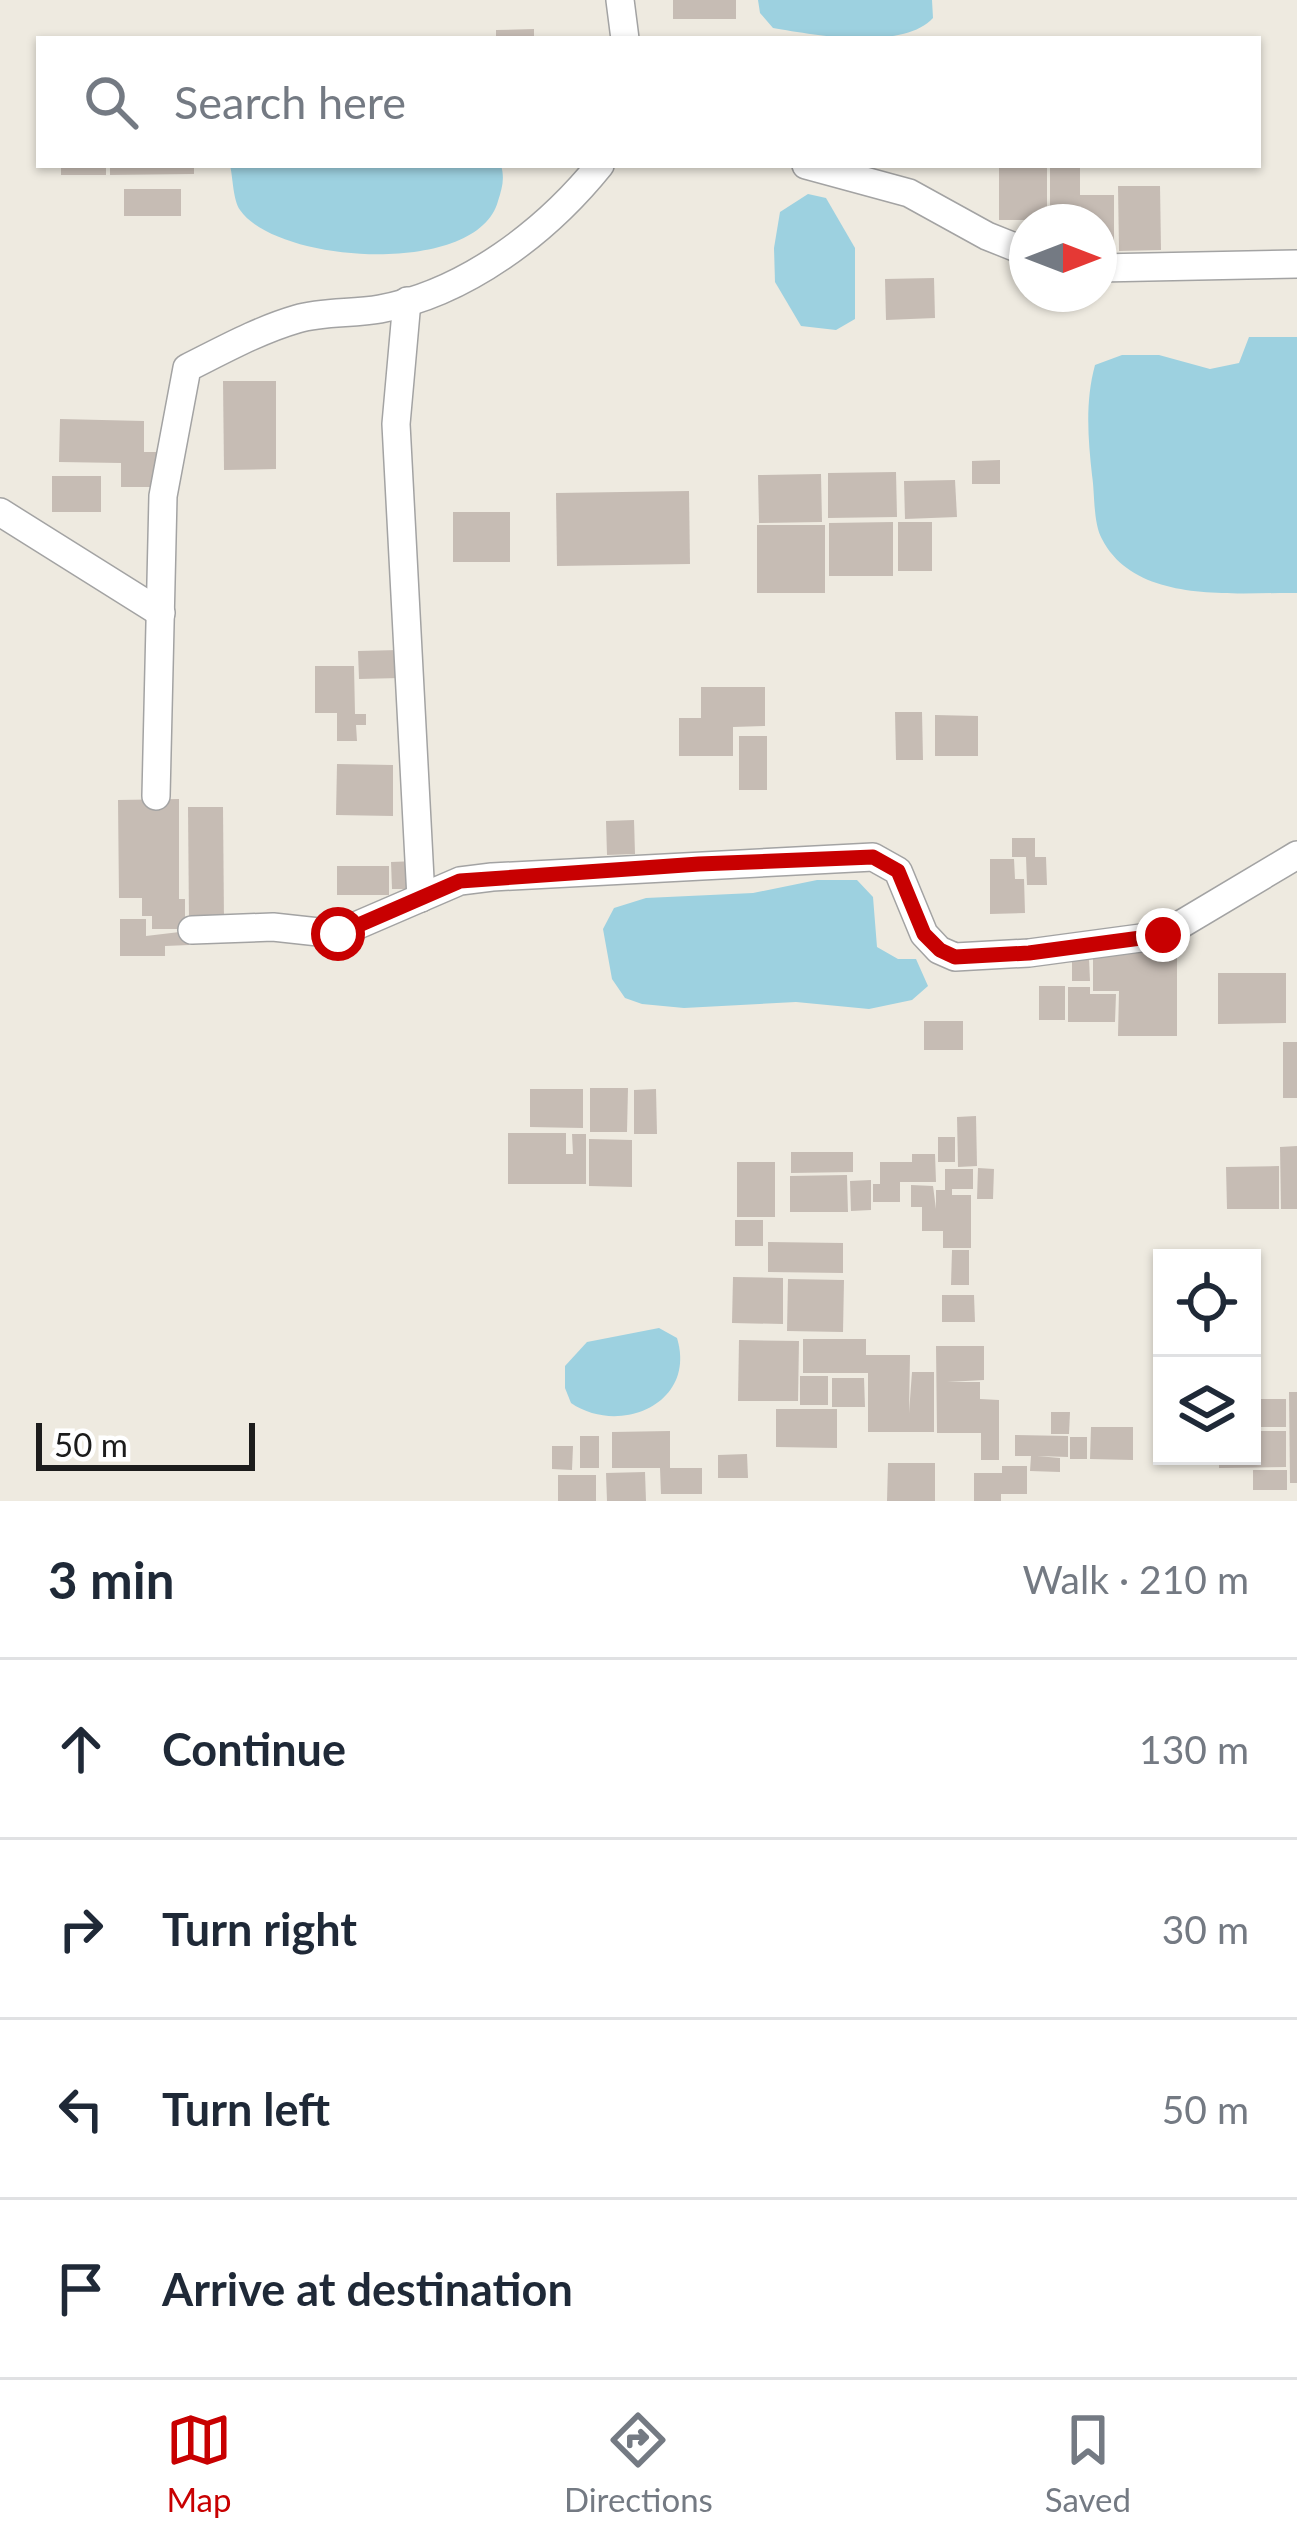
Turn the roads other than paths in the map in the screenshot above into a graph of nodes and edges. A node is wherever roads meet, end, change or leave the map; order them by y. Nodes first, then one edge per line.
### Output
1 (620, 0) edge
2 (625, 36) edge
3 (597, 168) edge
4 (817, 168) edge
5 (1009, 245) edge
6 (1297, 265) edge
7 (1117, 268) edge
8 (407, 301) junction
9 (0, 512) edge
10 (160, 614) junction
11 (156, 796) dead end
12 (1297, 854) edge
13 (421, 898) junction
14 (192, 930) dead end

1 - 2 street
3 - 8 street
4 - 5 street
6 - 7 street
8 - 10 street
8 - 13 street
9 - 10 street
10 - 11 street
12 - 13 street
13 - 14 street

